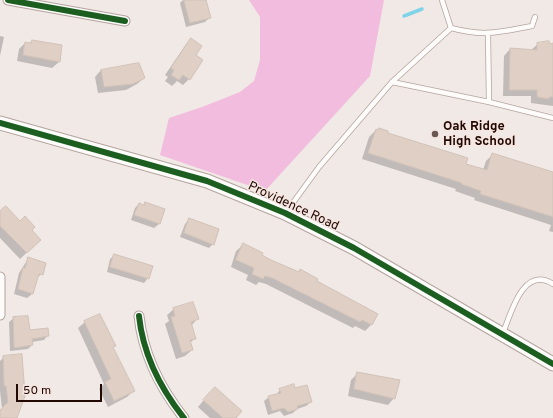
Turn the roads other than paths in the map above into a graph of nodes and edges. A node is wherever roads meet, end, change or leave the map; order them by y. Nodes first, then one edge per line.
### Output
1 (8, 0) edge
2 (442, 0) edge
3 (535, 17) dead end
4 (125, 21) dead end
5 (451, 28) junction
6 (488, 34) junction
7 (392, 82) junction
8 (489, 102) junction
9 (553, 118) edge
10 (0, 123) edge
11 (286, 213) junction
12 (1, 280) edge
13 (553, 284) edge
14 (0, 315) edge
15 (139, 316) dead end
16 (503, 335) junction
17 (553, 364) edge
18 (184, 418) edge

1 - 4 street
2 - 5 lane
3 - 6 lane
5 - 6 lane
5 - 7 lane
6 - 8 lane
7 - 8 lane
7 - 11 lane
8 - 9 lane
10 - 11 street, Providence Road
11 - 16 street, Providence Road
12 - 14 street
13 - 16 lane
15 - 18 street
16 - 17 street, Providence Road

